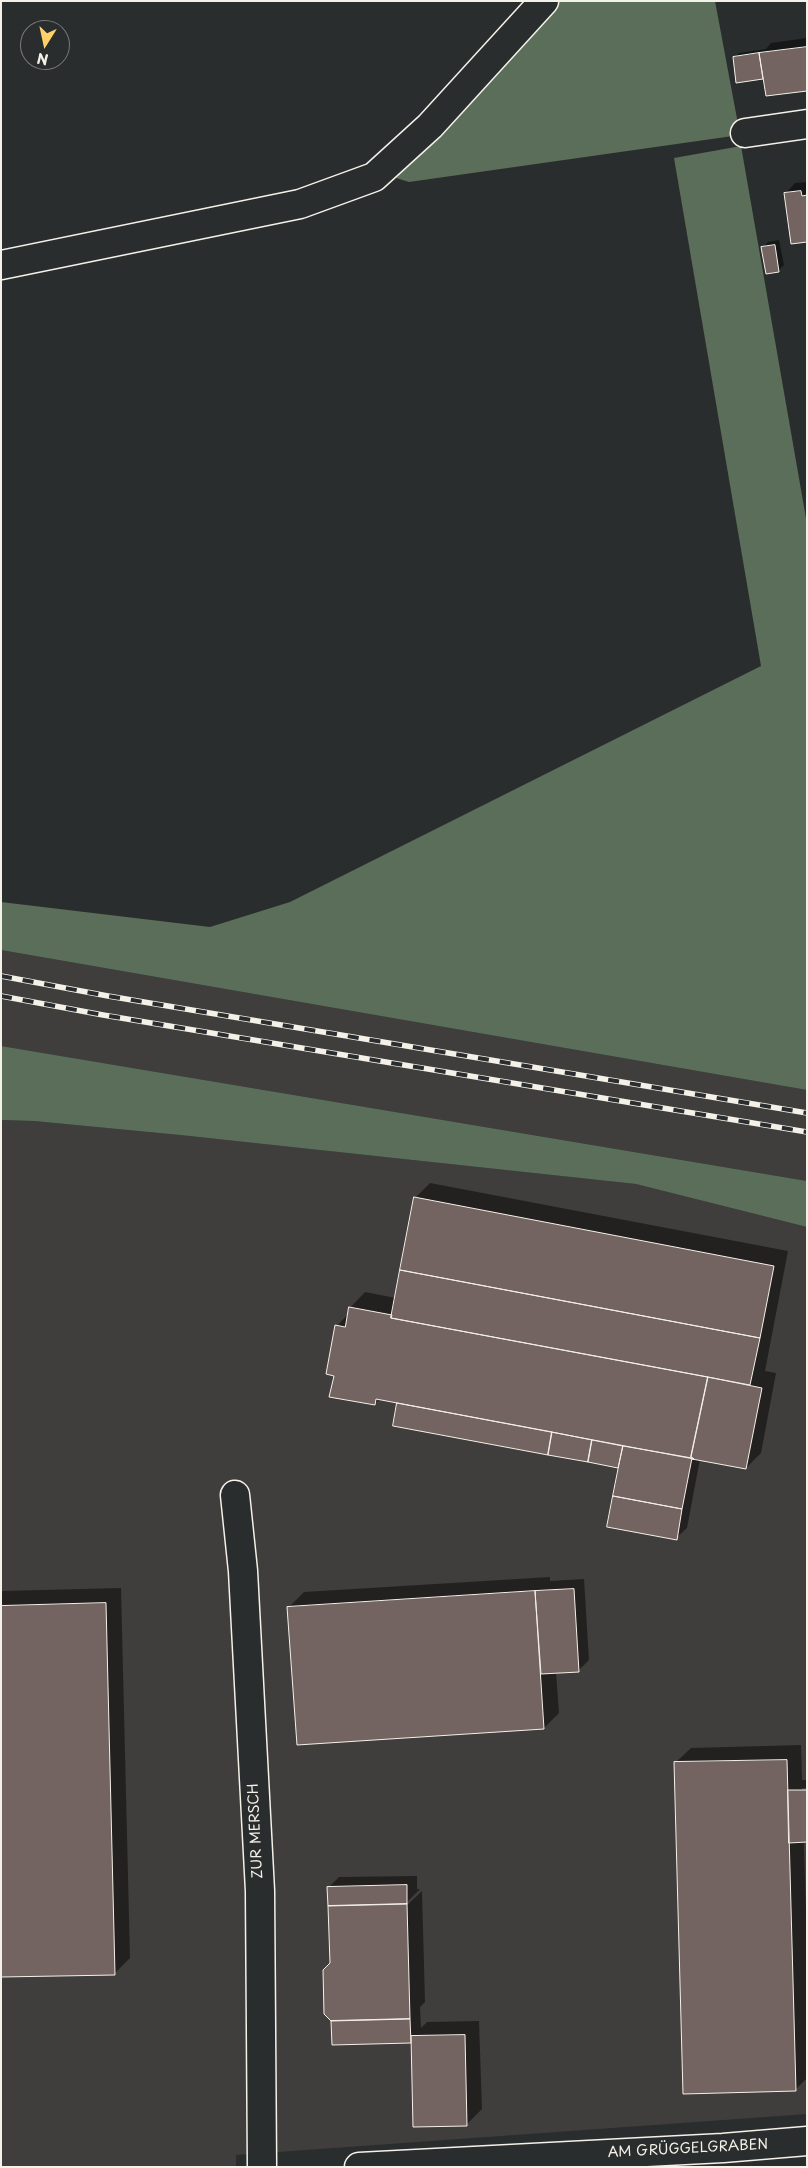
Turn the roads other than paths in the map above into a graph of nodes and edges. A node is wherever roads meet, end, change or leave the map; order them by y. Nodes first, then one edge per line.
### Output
1 (544, 1) edge
2 (807, 124) edge
3 (745, 133) dead end
4 (1, 265) edge
5 (235, 1495) dead end
6 (807, 2141) edge
7 (262, 2167) edge
8 (359, 2167) edge

1 - 4 street
2 - 3 street
5 - 7 street, ZUR MERSCH
6 - 8 street, AM GRÜGGELGRABEN

